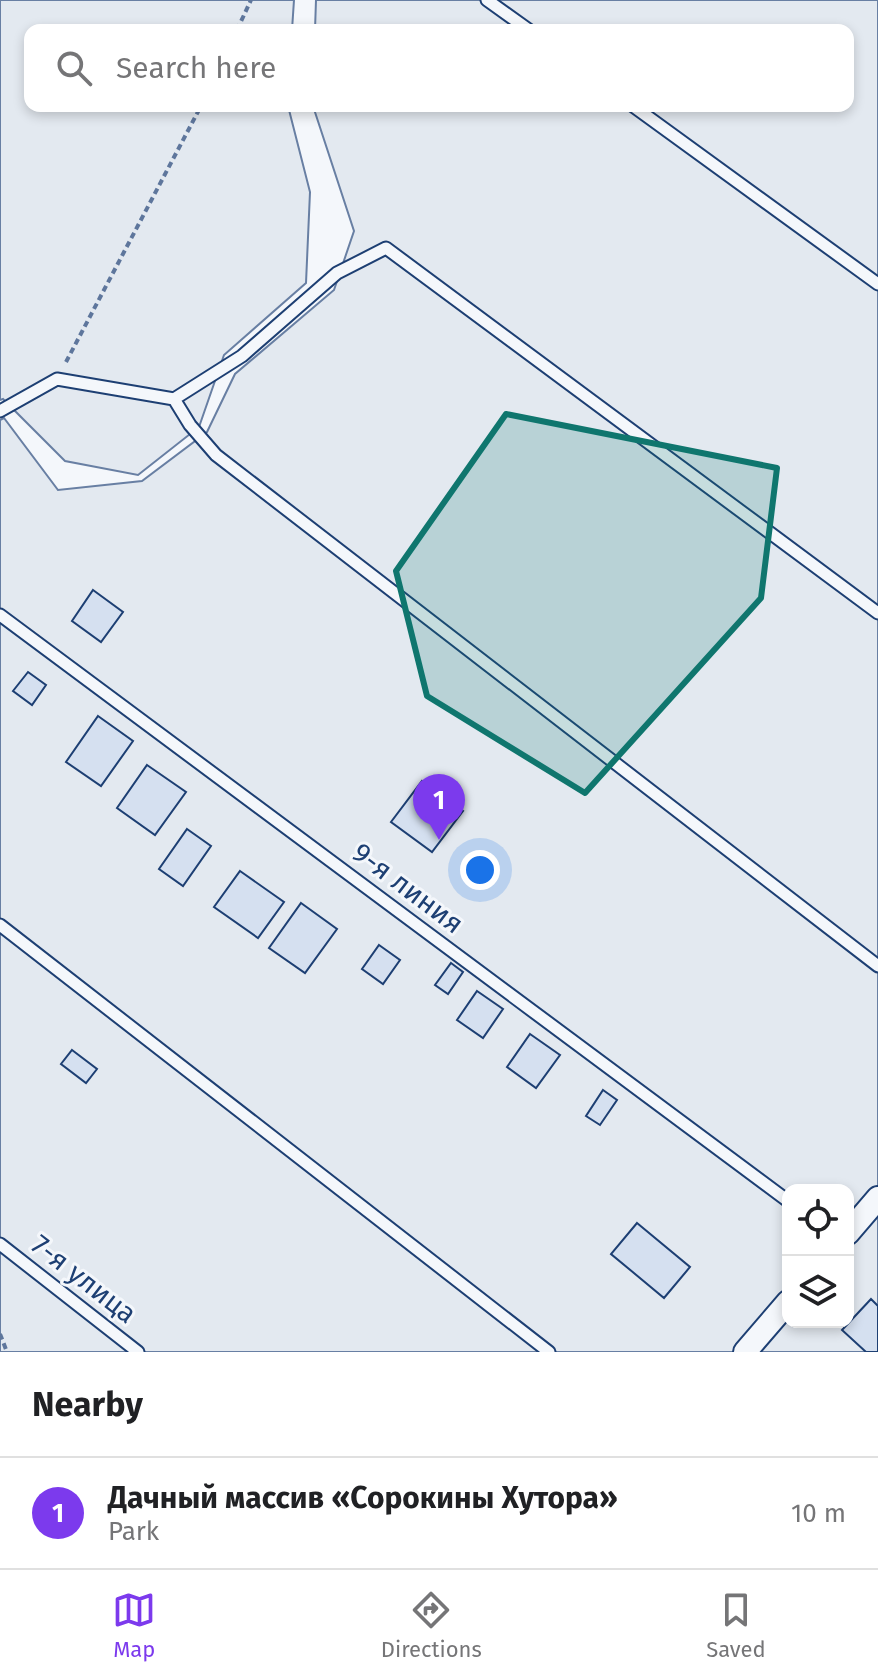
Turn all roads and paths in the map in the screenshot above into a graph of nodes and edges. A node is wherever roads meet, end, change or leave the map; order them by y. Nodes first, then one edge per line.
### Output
1 (251, 0) edge
2 (487, 0) edge
3 (240, 24) edge
4 (521, 24) edge
5 (198, 112) edge
6 (641, 112) edge
7 (878, 284) edge
8 (57, 379) junction
9 (174, 399) junction
10 (0, 411) edge
11 (878, 613) edge
12 (0, 615) edge
13 (0, 925) edge
14 (878, 966) edge
15 (782, 1197) edge
16 (878, 1198) edge
17 (854, 1226) edge
18 (0, 1244) edge
19 (782, 1309) edge
20 (0, 1334) edge
21 (7, 1352) edge
22 (138, 1352) edge
23 (549, 1352) edge
24 (745, 1352) edge

1 - 3 path
2 - 4 lane
5 - 8 path
6 - 7 lane
8 - 9 lane
8 - 10 lane
9 - 11 lane
9 - 14 lane
12 - 15 lane, 9-я линия
13 - 23 lane
16 - 17 street
18 - 22 lane, 7-я улица
19 - 24 street
20 - 21 path

